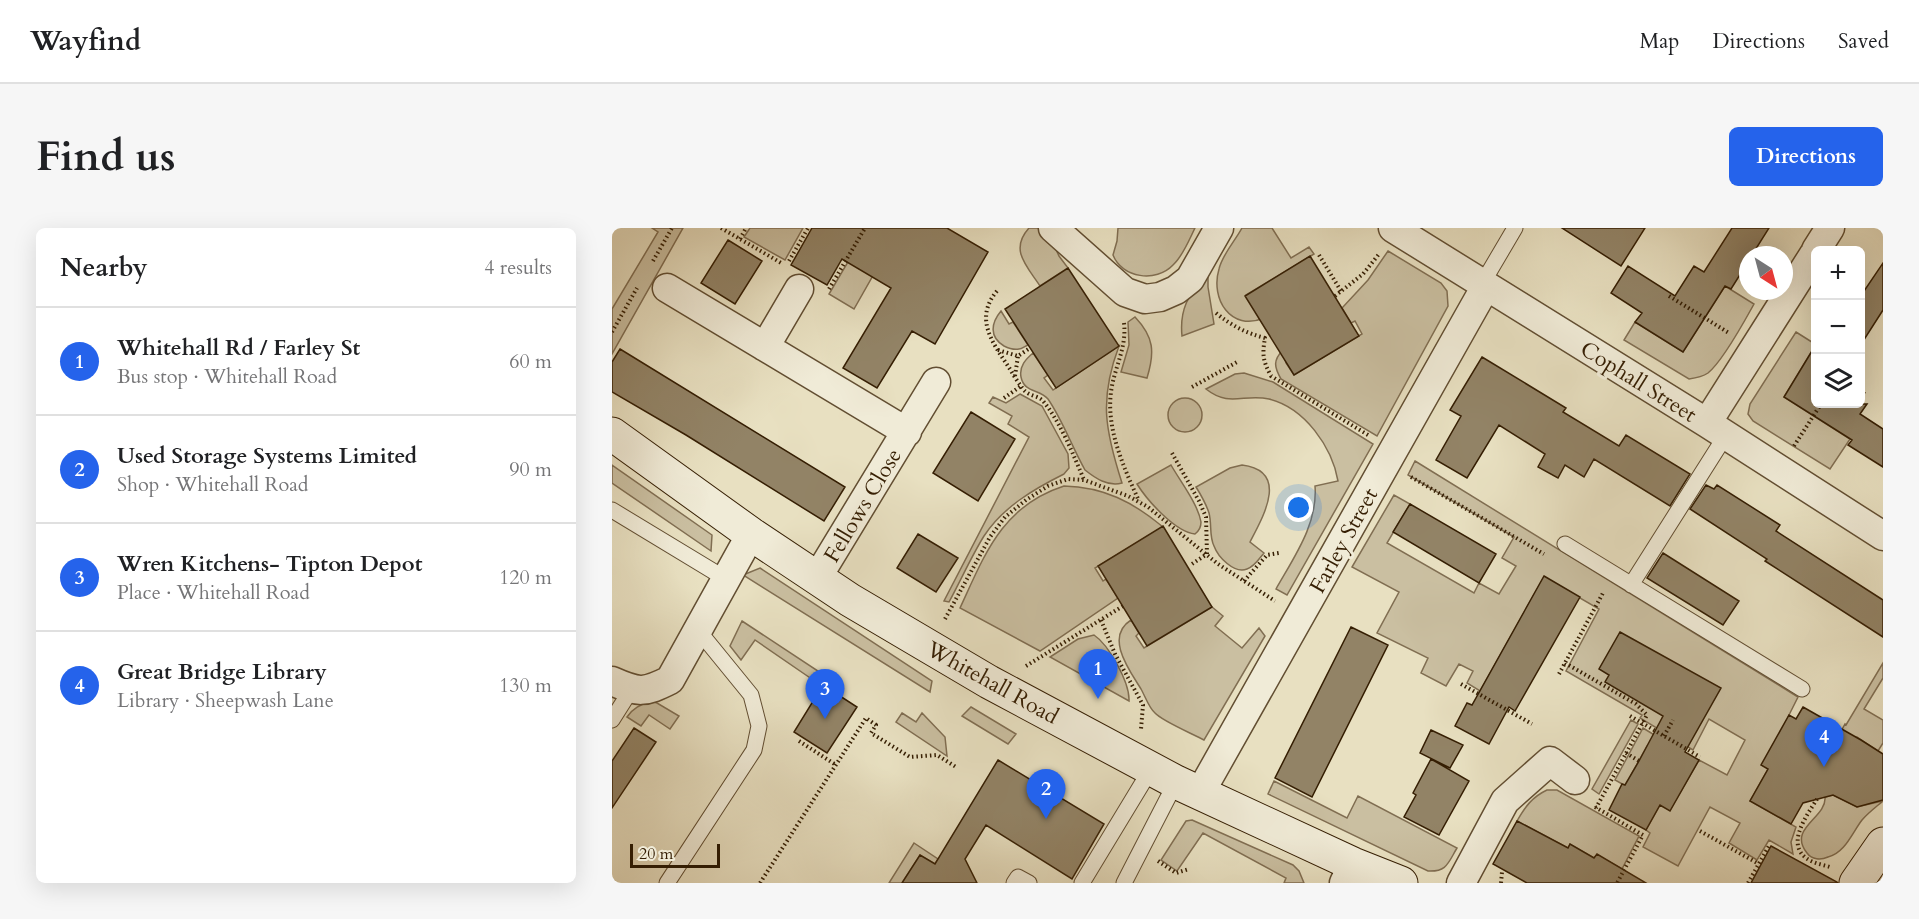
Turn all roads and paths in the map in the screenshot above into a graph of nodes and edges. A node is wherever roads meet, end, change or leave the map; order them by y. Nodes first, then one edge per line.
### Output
1 (672, 228) edge
2 (746, 228) edge
3 (808, 228) edge
4 (1053, 228) edge
5 (1220, 228) edge
6 (1515, 228) edge
7 (1830, 228) edge
8 (668, 236) dead end
9 (740, 239) dead end
10 (1387, 240) edge
11 (1819, 246) edge
12 (1319, 255) dead end
13 (1811, 260) edge
14 (792, 278) joint
15 (1484, 285) junction
16 (667, 288) dead end
17 (997, 291) dead end
18 (1341, 291) junction
19 (1335, 296) dead end
20 (1669, 296) dead end
21 (1216, 313) dead end
22 (1123, 314) dead end
23 (1735, 337) dead end
24 (765, 347) junction
25 (1030, 348) dead end
26 (997, 349) junction
27 (1018, 356) junction
28 (1237, 362) dead end
29 (1015, 377) junction
30 (936, 382) dead end
31 (1021, 386) junction
32 (1192, 387) dead end
33 (1004, 398) dead end
34 (1818, 408) edge
35 (1717, 429) junction
36 (907, 432) junction
37 (612, 434) edge
38 (1369, 435) dead end
39 (1172, 453) dead end
40 (1789, 454) dead end
41 (1408, 475) dead end
42 (1084, 480) junction
43 (1139, 502) junction
44 (612, 510) edge
45 (751, 534) junction
46 (1883, 536) edge
47 (1565, 544) dead end
48 (1279, 553) dead end
49 (1207, 554) junction
50 (1544, 554) dead end
51 (1191, 564) dead end
52 (817, 578) junction
53 (726, 579) junction
54 (1244, 581) junction
55 (1631, 585) junction
56 (1605, 589) dead end
57 (1277, 603) dead end
58 (1123, 606) dead end
59 (1101, 620) junction
60 (944, 622) dead end
61 (698, 630) junction
62 (1565, 663) junction
63 (1025, 666) dead end
64 (1559, 674) dead end
65 (1461, 684) dead end
66 (621, 686) edge
67 (1802, 688) dead end
68 (1630, 716) dead end
69 (612, 720) edge
70 (1673, 720) dead end
71 (1643, 723) junction
72 (1532, 724) dead end
73 (1141, 729) dead end
74 (1664, 736) junction
75 (799, 741) dead end
76 (1626, 753) junction
77 (1700, 757) dead end
78 (1639, 760) dead end
79 (836, 765) junction
80 (956, 766) dead end
81 (1176, 781) junction
82 (1582, 792) joint
83 (1816, 799) dead end
84 (1596, 808) junction
85 (1700, 831) dead end
86 (1883, 843) edge
87 (1770, 844) dead end
88 (1162, 851) dead end
89 (1759, 864) junction
90 (1189, 869) dead end
91 (1502, 872) dead end
92 (1348, 873) edge
93 (1847, 876) edge
94 (667, 883) edge
95 (760, 883) edge
96 (1014, 883) edge
97 (1029, 883) edge
98 (1082, 883) edge
99 (1124, 883) edge
100 (1401, 883) edge
101 (1461, 883) edge
102 (1501, 883) edge
103 (1617, 883) edge
104 (1748, 883) edge

1 - 8 path
2 - 9 path
3 - 14 path
4 - 5 street
6 - 15 lane
7 - 11 street
10 - 15 street, Cophall Street
10 - 18 path
12 - 18 path
13 - 35 street
14 - 24 street
15 - 35 street, Cophall Street
15 - 81 street, Farley Street
16 - 24 street, Fellows Close
17 - 26 path
18 - 19 path
20 - 23 path
21 - 38 path
22 - 43 path
24 - 36 street, Fellows Close
25 - 27 path
26 - 27 path
26 - 29 path
27 - 29 path
28 - 32 path
29 - 31 path
30 - 36 street, Fellows Close
31 - 33 path
31 - 42 path
34 - 40 path
35 - 46 street, Cophall Street
35 - 55 lane
36 - 52 street, Fellows Close
37 - 45 main road, Whitehall Road
39 - 49 path
41 - 50 path
42 - 43 path
42 - 60 path
43 - 49 path
44 - 53 lane
45 - 52 main road, Whitehall Road
45 - 53 street
47 - 55 lane
48 - 54 path
49 - 51 path
49 - 54 path
52 - 81 main road, Whitehall Road
53 - 61 street
54 - 57 path
55 - 67 lane
56 - 62 path
58 - 59 path
59 - 63 path
59 - 73 path
61 - 66 street
61 - 94 lane
62 - 64 path
62 - 71 path
65 - 72 path
66 - 69 lane
68 - 71 path
70 - 74 path
71 - 74 path
71 - 76 path
74 - 77 path
75 - 79 path
76 - 78 path
76 - 84 path
79 - 80 path
79 - 95 path
81 - 92 main road, Whitehall Road
81 - 98 lane
81 - 99 lane
82 - 84 path
82 - 101 street
83 - 93 path
84 - 103 path
85 - 89 path
86 - 93 main road
87 - 89 path
88 - 90 path
89 - 104 path
91 - 102 path
92 - 100 main road, Whitehall Road
96 - 97 lane

